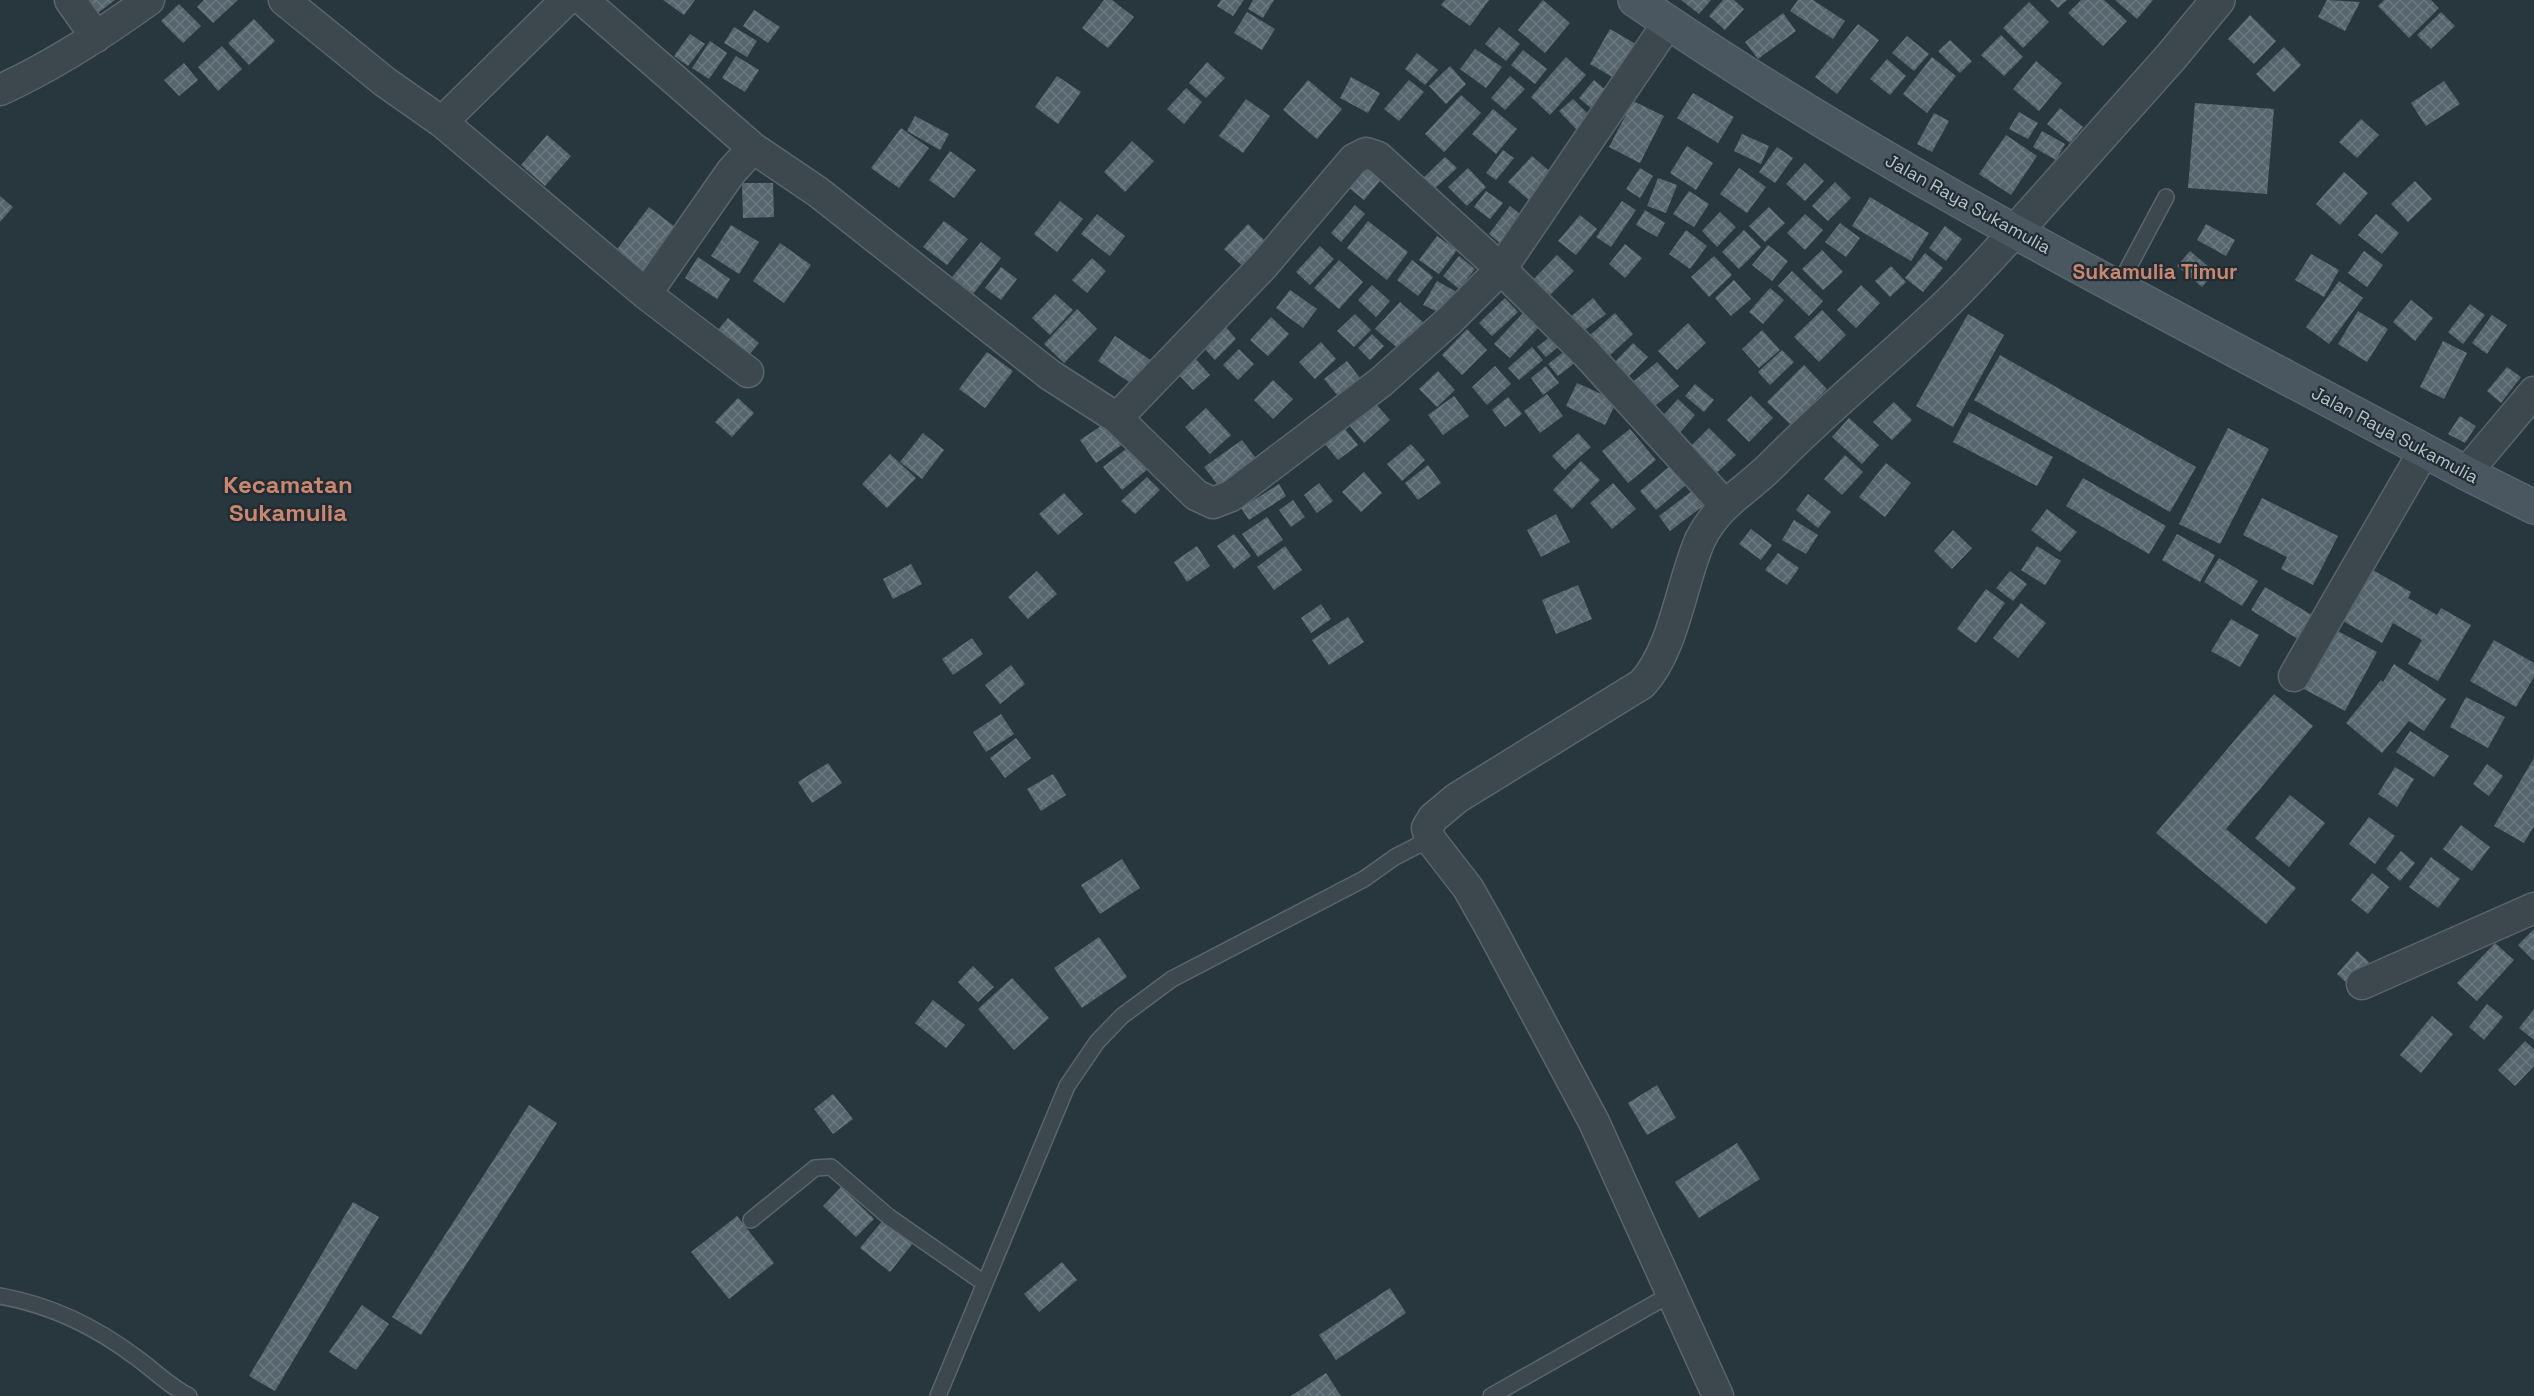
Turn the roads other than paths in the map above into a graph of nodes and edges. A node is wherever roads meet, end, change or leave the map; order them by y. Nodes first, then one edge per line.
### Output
1 (70, 0) edge
2 (149, 0) edge
3 (284, 0) edge
4 (566, 0) edge
5 (583, 0) edge
6 (1635, 0) edge
7 (2218, 0) edge
8 (1668, 23) junction
9 (96, 37) junction
10 (0, 90) edge
11 (441, 122) junction
12 (753, 148) junction
13 (2166, 197) dead end
14 (2015, 232) junction
15 (1501, 269) junction
16 (2118, 286) junction
17 (646, 294) junction
18 (748, 372) dead end
19 (2534, 392) edge
20 (1117, 418) junction
21 (2424, 451) junction
22 (2466, 473) junction
23 (1724, 504) junction
24 (2534, 507) edge
25 (2294, 676) dead end
26 (1430, 838) junction
27 (2534, 908) edge
28 (2362, 984) dead end
29 (751, 1220) dead end
30 (984, 1283) junction
31 (1672, 1293) junction
32 (0, 1296) edge
33 (189, 1396) edge
34 (938, 1396) edge
35 (1491, 1396) edge
36 (1718, 1396) edge

1 - 9 street
2 - 9 street
3 - 11 street
4 - 11 street
5 - 12 street
6 - 8 main road, Jalan Raya Sukamulia
7 - 14 street
8 - 14 main road, Jalan Raya Sukamulia
8 - 15 street
9 - 10 street
11 - 17 street
12 - 17 street
12 - 20 street
13 - 16 lane
14 - 16 main road, Jalan Raya Sukamulia
14 - 23 street
15 - 20 street
15 - 20 street
15 - 23 street
16 - 21 main road, Jalan Raya Sukamulia
17 - 18 street
19 - 22 street
21 - 22 main road, Jalan Raya Sukamulia
21 - 25 street
22 - 24 main road, Jalan Raya Sukamulia
23 - 26 street
26 - 30 lane
26 - 31 street
27 - 28 street
29 - 30 lane
30 - 34 lane
31 - 35 lane
31 - 36 street
32 - 33 lane

